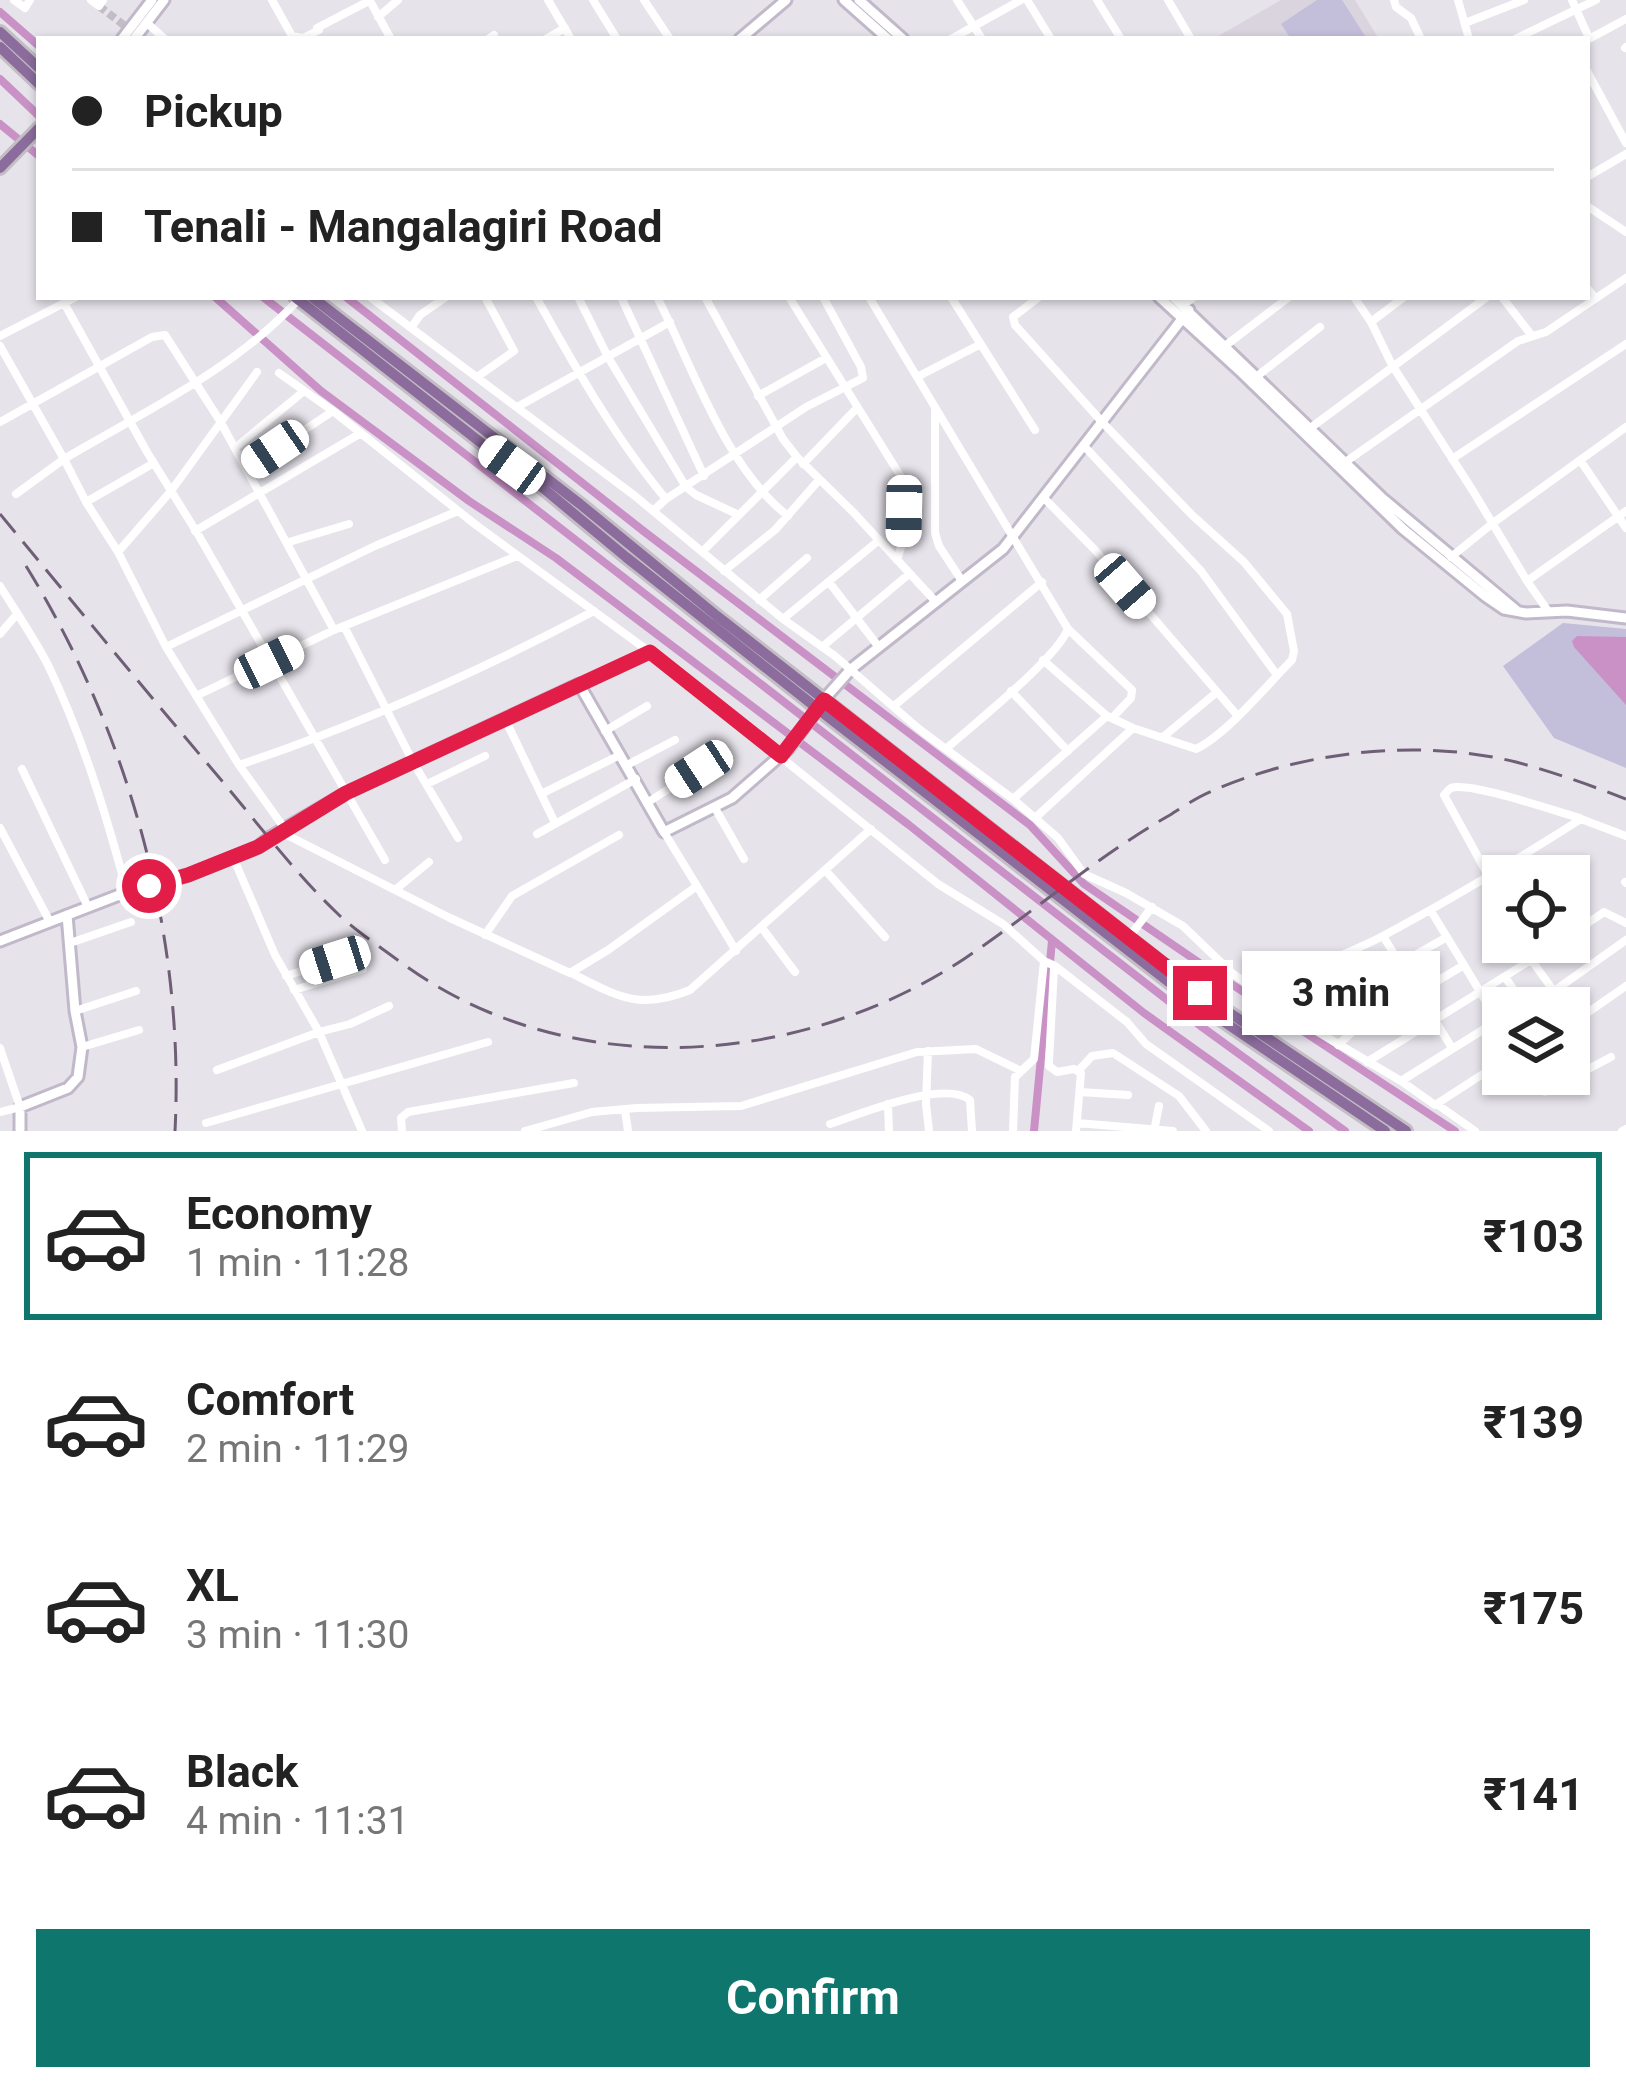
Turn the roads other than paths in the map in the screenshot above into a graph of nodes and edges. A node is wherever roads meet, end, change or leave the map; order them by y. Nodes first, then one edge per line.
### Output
1 (14, 0) edge
2 (30, 0) edge
3 (91, 0) edge
4 (103, 0) edge
5 (152, 0) edge
6 (164, 0) edge
7 (272, 0) edge
8 (369, 0) edge
9 (398, 0) edge
10 (548, 0) edge
11 (593, 0) edge
12 (644, 0) edge
13 (786, 0) edge
14 (844, 0) edge
15 (860, 0) edge
16 (958, 0) edge
17 (1024, 0) edge
18 (1097, 0) edge
19 (1168, 0) edge
20 (1392, 0) edge
21 (1458, 0) edge
22 (1524, 0) edge
23 (1572, 0) edge
24 (1596, 0) edge
25 (1380, 4) dead end
26 (1576, 10) junction
27 (379, 17) junction
28 (1626, 19) edge
29 (1465, 22) junction
30 (148, 24) junction
31 (974, 26) junction
32 (565, 28) junction
33 (0, 32) edge
34 (130, 34) edge
35 (162, 36) edge
36 (292, 36) edge
37 (306, 36) edge
38 (390, 36) edge
39 (551, 36) edge
40 (569, 36) edge
41 (614, 36) edge
42 (668, 36) edge
43 (744, 36) edge
44 (885, 36) edge
45 (900, 36) edge
46 (957, 36) edge
47 (980, 36) edge
48 (1049, 36) edge
49 (1119, 36) edge
50 (1189, 36) edge
51 (1420, 36) edge
52 (1468, 36) edge
53 (1521, 36) edge
54 (1587, 36) edge
55 (1590, 38) edge
56 (0, 47) edge
57 (36, 65) edge
58 (1590, 77) edge
59 (36, 81) edge
60 (36, 131) edge
61 (1626, 143) edge
62 (1626, 154) edge
63 (3, 165) edge
64 (1590, 175) edge
65 (1590, 208) edge
66 (1624, 227) edge
67 (1626, 278) edge
68 (1590, 292) edge
69 (1595, 298) junction
70 (70, 300) edge
71 (299, 300) edge
72 (301, 300) edge
73 (374, 300) edge
74 (442, 300) edge
75 (487, 300) edge
76 (538, 300) edge
77 (580, 300) edge
78 (622, 300) edge
79 (659, 300) edge
80 (707, 300) edge
81 (791, 300) edge
82 (825, 300) edge
83 (870, 300) edge
84 (953, 300) edge
85 (1036, 300) edge
86 (1285, 300) edge
87 (1356, 300) edge
88 (1400, 300) edge
89 (1483, 300) edge
90 (1504, 300) edge
91 (64, 303) junction
92 (1182, 308) edge
93 (670, 322) junction
94 (1371, 322) junction
95 (1320, 327) dead end
96 (411, 328) junction
97 (0, 336) edge
98 (1532, 337) junction
99 (641, 338) junction
100 (1626, 344) edge
101 (979, 345) junction
102 (0, 346) edge
103 (1225, 346) junction
104 (608, 357) junction
105 (826, 358) junction
106 (99, 364) junction
107 (1392, 365) junction
108 (256, 372) dead end
109 (279, 373) dead end
110 (578, 373) junction
111 (477, 377) junction
112 (916, 377) junction
113 (1256, 377) junction
114 (196, 382) junction
115 (844, 388) junction
116 (304, 391) junction
117 (758, 396) junction
118 (32, 402) junction
119 (934, 406) junction
120 (518, 407) junction
121 (857, 408) junction
122 (333, 410) junction
123 (1420, 410) junction
124 (130, 420) junction
125 (220, 421) junction
126 (0, 422) edge
127 (1103, 424) junction
128 (775, 427) junction
129 (1626, 427) edge
130 (1309, 429) junction
131 (1035, 430) dead end
132 (361, 433) junction
133 (1084, 446) junction
134 (235, 448) junction
135 (735, 454) junction
136 (64, 459) junction
137 (1452, 459) junction
138 (800, 460) junction
139 (1580, 460) junction
140 (154, 464) junction
141 (1345, 464) junction
142 (246, 469) junction
143 (704, 476) junction
144 (819, 480) junction
145 (686, 487) junction
146 (171, 491) junction
147 (763, 491) junction
148 (16, 494) dead end
149 (261, 494) junction
150 (1042, 497) junction
151 (666, 499) junction
152 (86, 502) junction
153 (458, 511) junction
154 (652, 511) junction
155 (739, 514) junction
156 (1622, 514) edge
157 (788, 516) junction
158 (1493, 523) junction
159 (349, 524) dead end
160 (1626, 528) edge
161 (196, 531) junction
162 (1014, 538) junction
163 (878, 541) junction
164 (289, 542) junction
165 (118, 552) junction
166 (702, 552) junction
167 (518, 555) junction
168 (1451, 557) junction
169 (807, 558) dead end
170 (897, 560) junction
171 (724, 571) junction
172 (909, 574) junction
173 (307, 579) junction
174 (962, 581) junction
175 (1527, 581) junction
176 (829, 582) junction
177 (1042, 582) junction
178 (0, 586) edge
179 (760, 600) junction
180 (936, 602) junction
181 (1516, 610) junction
182 (1548, 610) junction
183 (241, 611) junction
184 (594, 611) junction
185 (17, 614) junction
186 (856, 617) junction
187 (1626, 618) edge
188 (783, 619) junction
189 (339, 628) junction
190 (1068, 629) junction
191 (0, 634) edge
192 (878, 646) junction
193 (166, 647) junction
194 (822, 647) junction
195 (650, 652) junction
196 (1043, 660) junction
197 (269, 662) junction
198 (849, 672) junction
199 (1277, 675) junction
200 (579, 684) junction
201 (1011, 691) junction
202 (1217, 692) junction
203 (196, 696) junction
204 (821, 705) junction
205 (647, 706) dead end
206 (894, 706) junction
207 (386, 709) junction
208 (1237, 715) junction
209 (1109, 717) junction
210 (505, 719) junction
211 (1133, 728) junction
212 (604, 731) junction
213 (1162, 738) junction
214 (314, 740) junction
215 (675, 740) dead end
216 (947, 748) junction
217 (1068, 751) junction
218 (785, 753) junction
219 (485, 756) dead end
220 (623, 760) junction
221 (413, 762) junction
222 (239, 765) junction
223 (22, 769) dead end
224 (699, 769) dead end
225 (636, 779) junction
226 (427, 784) junction
227 (346, 793) junction
228 (541, 794) junction
229 (1012, 800) junction
230 (647, 803) junction
231 (715, 808) junction
232 (1035, 818) junction
233 (1581, 819) junction
234 (555, 823) junction
235 (0, 828) edge
236 (872, 829) junction
237 (283, 831) junction
238 (664, 832) junction
239 (537, 834) dead end
240 (619, 835) dead end
241 (1626, 836) edge
242 (458, 838) dead end
243 (1525, 855) edge
244 (233, 857) junction
245 (744, 859) dead end
246 (385, 860) dead end
247 (429, 862) dead end
248 (1482, 863) edge
249 (826, 871) junction
250 (1482, 882) edge
251 (697, 886) junction
252 (394, 890) junction
253 (127, 892) junction
254 (88, 907) junction
255 (1150, 910) junction
256 (1430, 911) junction
257 (67, 915) junction
258 (50, 922) junction
259 (131, 922) dead end
260 (1590, 922) edge
261 (1626, 923) edge
262 (0, 925) edge
263 (762, 928) junction
264 (485, 934) junction
265 (1383, 936) junction
266 (885, 937) dead end
267 (1447, 937) junction
268 (1128, 938) junction
269 (4, 939) edge
270 (1626, 940) edge
271 (70, 943) junction
272 (736, 951) junction
273 (335, 960) dead end
274 (1529, 963) edge
275 (1049, 964) junction
276 (1401, 964) junction
277 (1464, 965) junction
278 (362, 969) dead end
279 (570, 973) junction
280 (795, 973) dead end
281 (286, 976) junction
282 (1505, 977) junction
283 (1626, 986) edge
284 (1512, 987) edge
285 (1560, 987) edge
286 (136, 991) dead end
287 (294, 991) junction
288 (1420, 992) junction
289 (1481, 992) junction
290 (1261, 994) junction
291 (389, 1006) dead end
292 (75, 1011) junction
293 (1590, 1011) edge
294 (1434, 1020) junction
295 (139, 1030) dead end
296 (1482, 1030) edge
297 (1316, 1031) junction
298 (319, 1032) junction
299 (488, 1042) dead end
300 (1338, 1045) junction
301 (82, 1047) junction
302 (0, 1048) edge
303 (1452, 1048) junction
304 (928, 1051) junction
305 (1611, 1057) dead end
306 (1367, 1062) junction
307 (1590, 1068) edge
308 (218, 1070) dead end
309 (1019, 1070) junction
310 (1079, 1070) junction
311 (1482, 1075) edge
312 (1400, 1081) junction
313 (574, 1083) dead end
314 (343, 1084) junction
315 (1080, 1092) junction
316 (926, 1095) junction
317 (1128, 1095) dead end
318 (888, 1104) junction
319 (1438, 1105) junction
320 (1159, 1106) dead end
321 (20, 1108) junction
322 (626, 1109) junction
323 (0, 1112) edge
324 (206, 1123) dead end
325 (830, 1124) dead end
326 (1076, 1127) edge
327 (1255, 1128) edge
328 (1154, 1130) edge
329 (20, 1131) edge
330 (362, 1131) edge
331 (402, 1131) edge
332 (525, 1131) edge
333 (628, 1131) edge
334 (890, 1131) edge
335 (929, 1131) edge
336 (973, 1131) edge
337 (1012, 1131) edge
338 (1173, 1131) edge
339 (1206, 1131) edge
340 (1268, 1131) edge
341 (1385, 1131) edge
342 (1406, 1131) edge
343 (1475, 1131) edge

1 - 2 street
3 - 4 street
5 - 34 main road
6 - 30 main road
7 - 36 street
8 - 27 street
8 - 37 street
9 - 27 street
10 - 32 street
11 - 41 street
12 - 42 street
13 - 43 main road
14 - 44 main road
15 - 45 main road
16 - 31 street
17 - 31 street
17 - 48 street
18 - 49 street
19 - 50 street
20 - 25 street
20 - 51 street
21 - 29 street
22 - 29 street
23 - 26 street
24 - 26 street
26 - 53 street
26 - 54 street
27 - 38 street
28 - 55 street
29 - 52 street
30 - 34 main road
30 - 35 street
31 - 46 street
31 - 47 street
32 - 39 street
32 - 40 street
33 - 57 main road
56 - 59 main road
58 - 61 street
60 - 63 main road
62 - 64 street
65 - 66 street
67 - 69 street
68 - 69 street
69 - 98 street
70 - 91 street
71 - 114 street
72 - 204 main road
73 - 96 street
74 - 96 street
75 - 111 street
76 - 110 street
77 - 104 street
78 - 99 street
79 - 93 street
80 - 117 street
81 - 105 street
82 - 115 street
83 - 112 street
84 - 101 street
85 - 127 street
86 - 103 street
87 - 94 street
88 - 94 street
89 - 107 street
90 - 98 street
91 - 97 street
91 - 106 street
92 - 103 main road
92 - 127 main road
92 - 181 main road
93 - 99 street
93 - 135 street
94 - 107 street
95 - 113 street
96 - 111 street
98 - 123 street
99 - 104 street
99 - 143 street
100 - 137 street
101 - 112 street
101 - 131 street
102 - 118 street
103 - 113 main road
104 - 110 street
104 - 145 street
105 - 115 street
105 - 117 street
106 - 114 street
106 - 118 street
106 - 124 street
107 - 123 street
107 - 130 street
108 - 125 street
109 - 116 street
110 - 120 street
110 - 151 street
111 - 120 street
112 - 119 street
113 - 130 main road
114 - 124 street
114 - 125 street
115 - 121 street
115 - 128 street
116 - 122 street
116 - 134 street
117 - 128 street
118 - 126 street
118 - 136 street
119 - 162 street
119 - 174 street
120 - 154 street
121 - 138 street
121 - 170 street
122 - 132 street
122 - 142 street
123 - 137 street
123 - 141 street
124 - 136 street
124 - 140 street
125 - 134 street
125 - 146 street
127 - 133 main road
127 - 199 street
128 - 135 street
128 - 138 street
129 - 139 street
130 - 141 main road
132 - 149 street
132 - 153 street
133 - 150 main road
133 - 199 street
134 - 142 street
135 - 143 street
135 - 147 street
136 - 148 street
136 - 152 street
137 - 158 street
138 - 144 street
138 - 147 street
139 - 156 street
139 - 158 street
140 - 146 street
140 - 152 street
141 - 168 main road
142 - 149 street
143 - 145 street
144 - 157 street
144 - 163 street
145 - 151 street
145 - 155 street
146 - 161 street
146 - 165 street
147 - 155 street
147 - 157 street
149 - 161 street
149 - 164 street
150 - 162 main road
150 - 202 street
151 - 154 street
152 - 165 street
153 - 167 street
153 - 173 street
154 - 166 street
155 - 166 street
156 - 160 street
156 - 175 street
157 - 171 street
158 - 168 street
158 - 175 street
159 - 164 street
161 - 183 street
162 - 174 main road
162 - 177 street
163 - 170 street
163 - 176 street
164 - 173 street
165 - 193 street
166 - 171 street
167 - 184 street
167 - 189 street
168 - 181 main road
169 - 179 street
170 - 172 street
171 - 179 street
172 - 180 street
172 - 186 street
173 - 183 street
173 - 189 street
174 - 180 main road
175 - 182 street
176 - 186 street
176 - 188 street
177 - 190 street
177 - 206 street
178 - 185 street
179 - 188 street
180 - 192 main road
181 - 182 main road
182 - 187 main road
183 - 193 street
183 - 197 street
184 - 195 street
184 - 207 street
185 - 191 street
185 - 253 street
186 - 192 street
186 - 194 street
188 - 194 street
189 - 197 street
189 - 207 street
190 - 196 street
190 - 209 street
192 - 198 main road
193 - 203 street
194 - 198 street
195 - 200 street
195 - 218 street
196 - 201 street
196 - 209 street
197 - 203 street
197 - 214 street
198 - 204 main road
198 - 206 street
199 - 208 street
200 - 210 main road
200 - 212 main road
201 - 216 street
201 - 217 street
202 - 208 street
202 - 213 street
203 - 222 street
204 - 218 main road
204 - 268 main road
205 - 212 street
206 - 216 street
207 - 214 street
207 - 221 street
208 - 213 street
209 - 211 street
209 - 217 street
210 - 221 main road
210 - 228 street
211 - 213 street
211 - 232 street
212 - 220 main road
214 - 222 street
214 - 227 street
215 - 220 street
216 - 229 street
217 - 229 street
218 - 231 main road
218 - 236 street
219 - 226 street
220 - 225 main road
220 - 228 street
221 - 226 street
221 - 227 main road
222 - 237 street
223 - 254 street
224 - 230 street
225 - 230 main road
225 - 234 street
226 - 242 street
227 - 237 main road
227 - 246 street
228 - 234 street
229 - 232 street
230 - 238 main road
231 - 238 main road
231 - 245 street
232 - 255 street
233 - 241 street
233 - 243 street
233 - 248 street
234 - 239 street
235 - 258 street
236 - 249 street
236 - 275 street
237 - 244 main road
237 - 252 street
238 - 251 street
240 - 264 street
244 - 253 main road
244 - 281 street
247 - 252 street
249 - 263 street
249 - 266 street
250 - 256 street
251 - 272 street
251 - 279 street
252 - 264 street
253 - 254 main road
254 - 257 main road
255 - 268 street
255 - 290 street
256 - 265 street
256 - 267 street
257 - 258 main road
257 - 271 main road
258 - 269 main road
259 - 271 street
260 - 261 street
262 - 269 street
263 - 272 street
263 - 280 street
264 - 279 street
265 - 276 street
265 - 290 street
267 - 276 street
267 - 277 street
268 - 341 main road
268 - 342 main road
270 - 285 street
271 - 292 main road
272 - 279 street
273 - 281 street
274 - 282 street
275 - 309 street
275 - 310 street
275 - 327 street
276 - 288 street
276 - 297 street
277 - 288 street
277 - 289 street
278 - 287 street
281 - 287 street
282 - 284 street
282 - 289 street
283 - 293 street
286 - 292 street
287 - 298 street
288 - 294 street
288 - 300 street
289 - 294 street
290 - 297 street
291 - 298 street
292 - 301 main road
294 - 303 street
294 - 306 street
295 - 301 street
296 - 303 street
297 - 300 street
298 - 308 street
298 - 314 street
299 - 314 street
300 - 306 street
301 - 321 main road
302 - 321 street
303 - 312 street
304 - 309 street
304 - 316 street
304 - 322 street
305 - 307 street
306 - 312 street
309 - 337 street
310 - 315 street
310 - 339 street
311 - 319 street
312 - 319 street
313 - 331 street
314 - 324 street
314 - 330 street
315 - 317 street
315 - 326 street
316 - 318 street
316 - 335 street
316 - 336 street
318 - 325 street
318 - 334 street
319 - 343 street
320 - 328 street
321 - 323 street
321 - 329 main road
322 - 332 street
322 - 333 street
326 - 328 street
327 - 340 street
328 - 338 street

